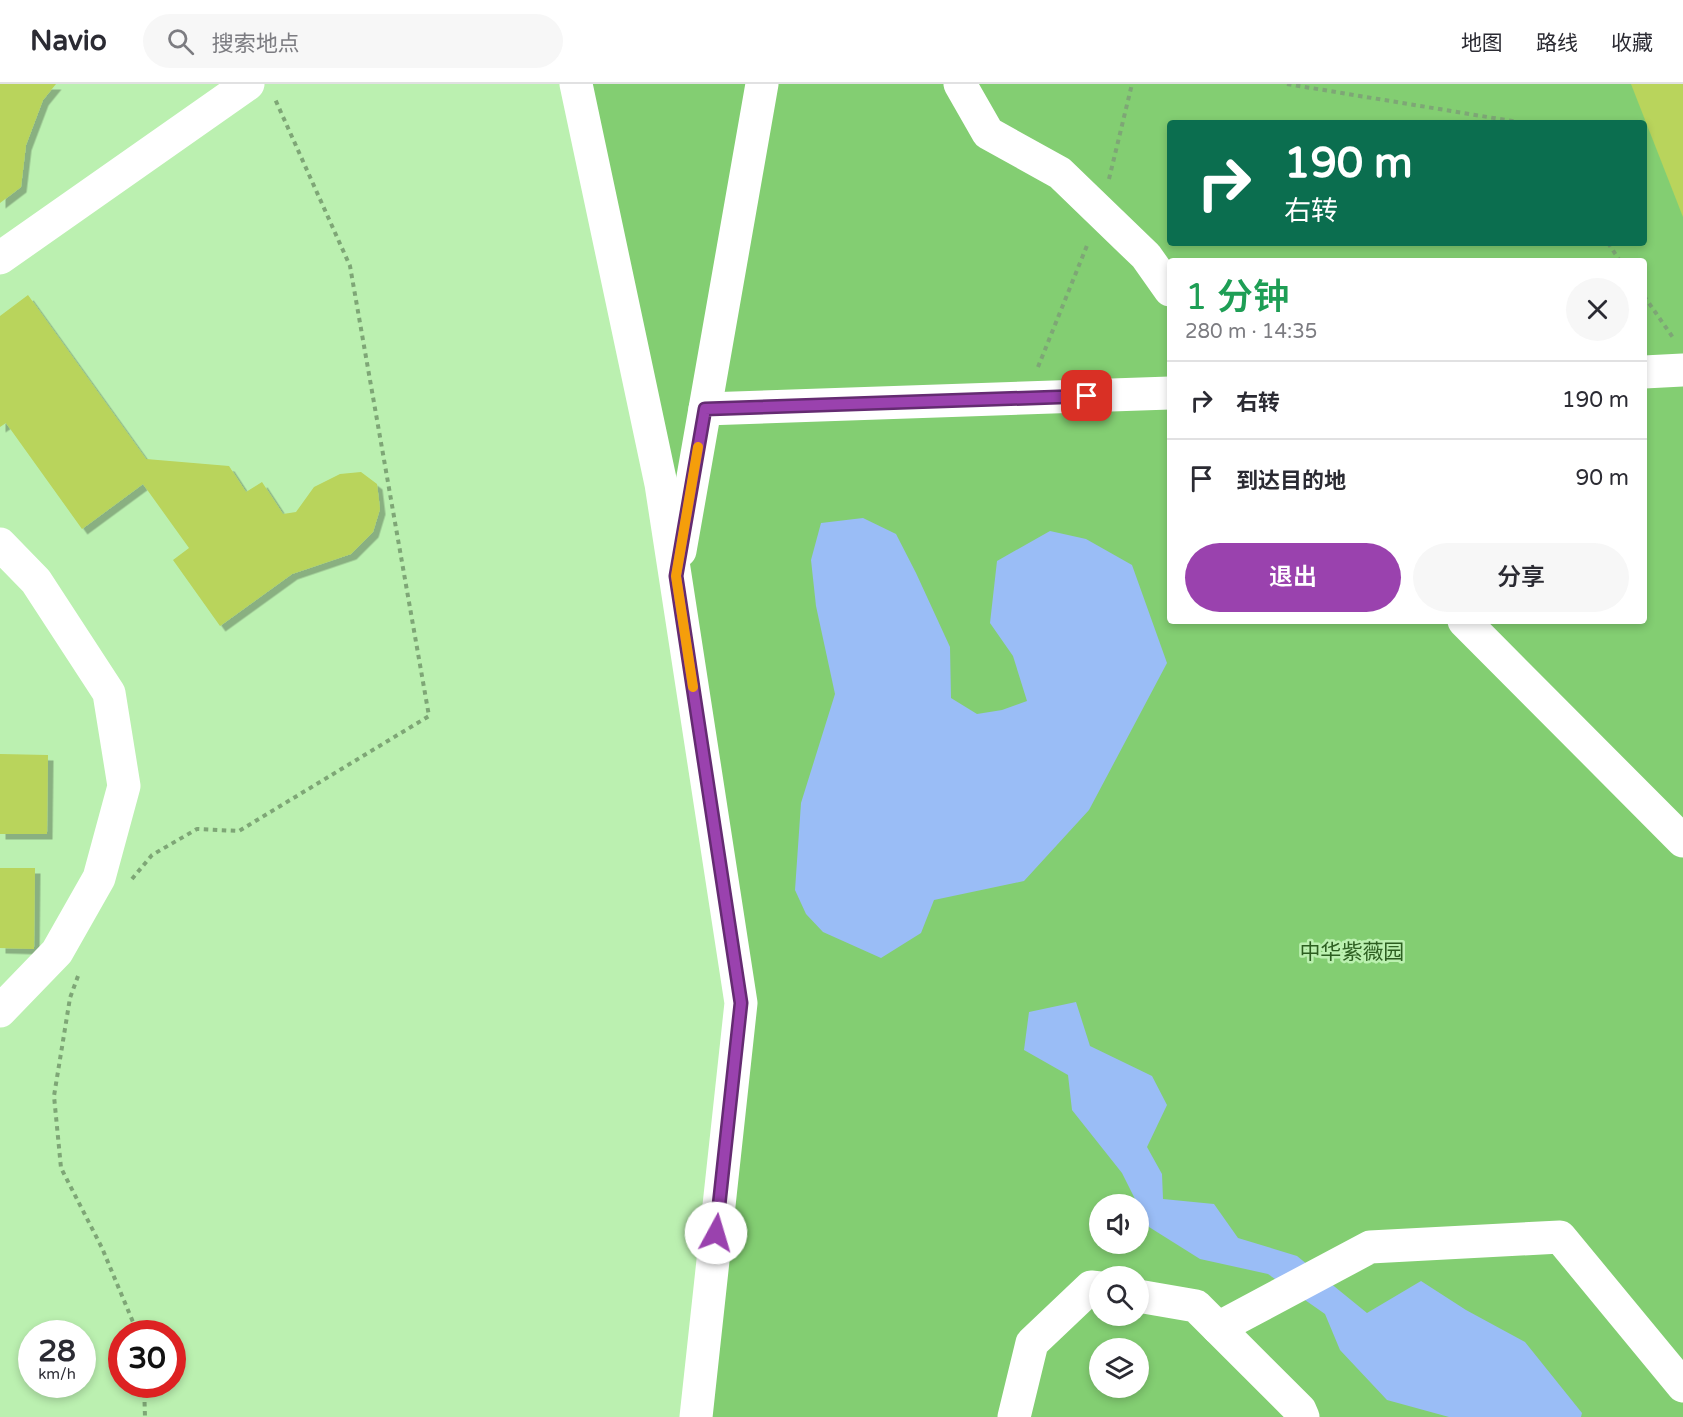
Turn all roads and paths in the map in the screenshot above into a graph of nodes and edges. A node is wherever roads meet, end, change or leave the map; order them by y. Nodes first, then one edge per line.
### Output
1 (576, 84) edge
2 (762, 84) edge
3 (960, 84) edge
4 (1287, 84) edge
5 (261, 89) edge
6 (1506, 120) edge
7 (0, 258) edge
8 (1167, 287) edge
9 (1647, 301) edge
10 (1680, 357) edge
11 (1647, 371) edge
12 (1167, 393) edge
13 (705, 409) junction
14 (0, 544) edge
15 (676, 576) junction
16 (1467, 624) edge
17 (1683, 841) edge
18 (129, 883) dead end
19 (78, 975) dead end
20 (0, 1011) edge
21 (1089, 1288) edge
22 (1149, 1298) edge
23 (132, 1320) edge
24 (1218, 1328) junction
25 (1683, 1386) edge
26 (144, 1398) edge
27 (145, 1417) edge
28 (696, 1417) edge
29 (1014, 1417) edge
30 (1303, 1417) edge

1 - 15 street
2 - 13 street
3 - 8 street
4 - 6 path
5 - 7 street
5 - 18 path
9 - 10 path
10 - 11 street
12 - 13 street
13 - 15 street
14 - 20 street
15 - 28 street
16 - 17 street
19 - 23 path
21 - 29 street
22 - 24 street
24 - 25 street
24 - 30 street
26 - 27 path

